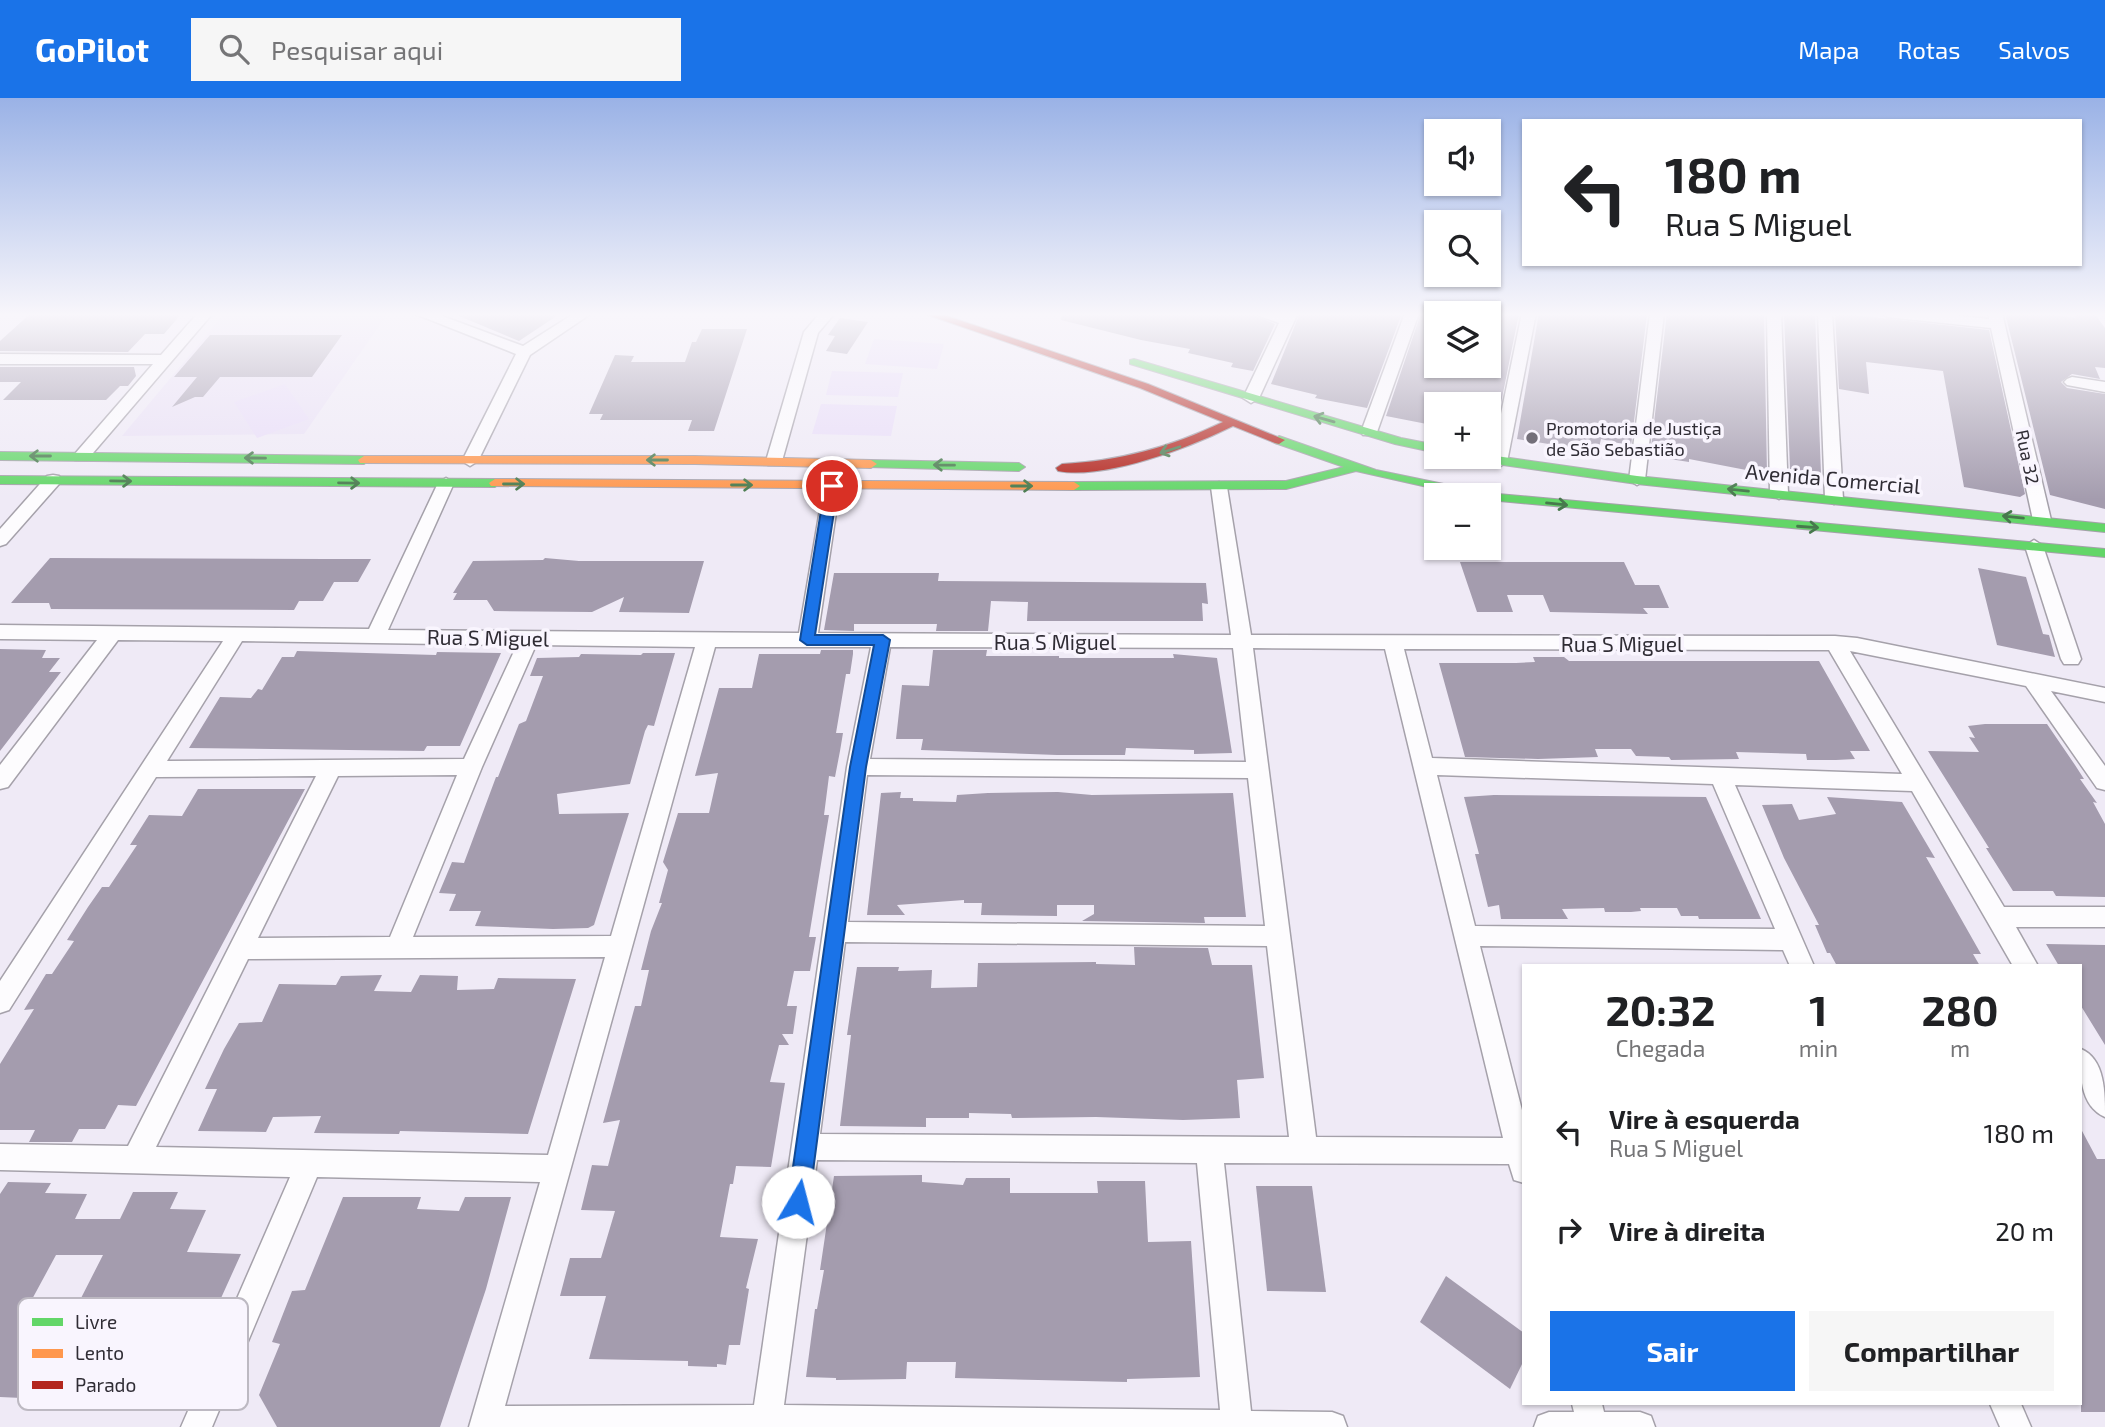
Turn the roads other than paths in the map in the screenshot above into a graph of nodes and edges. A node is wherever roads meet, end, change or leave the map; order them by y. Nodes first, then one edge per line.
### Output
1 (150, 375) edge
2 (513, 375) edge
3 (799, 375) edge
4 (1110, 375) edge
5 (1176, 375) edge
6 (1262, 375) edge
7 (1390, 375) edge
8 (1517, 375) edge
9 (1650, 375) edge
10 (1776, 375) edge
11 (1828, 375) edge
12 (2010, 375) edge
13 (2072, 382) dead end
14 (2105, 387) edge
15 (1221, 389) junction
16 (1251, 398) junction
17 (1196, 406) junction
18 (1232, 422) junction
19 (1369, 432) junction
20 (1399, 441) junction
21 (1424, 446) edge
22 (1501, 452) edge
23 (0, 456) edge
24 (81, 456) junction
25 (695, 460) junction
26 (470, 461) junction
27 (774, 461) junction
28 (826, 462) junction
29 (1501, 462) edge
30 (1355, 468) junction
31 (1394, 478) junction
32 (0, 480) edge
33 (53, 480) junction
34 (1637, 480) junction
35 (446, 484) junction
36 (1424, 484) edge
37 (687, 485) junction
38 (824, 486) junction
39 (1219, 487) junction
40 (1779, 494) junction
41 (1501, 497) edge
42 (1834, 499) junction
43 (1964, 512) junction
44 (9, 519) edge
45 (2042, 520) junction
46 (2105, 528) edge
47 (1969, 539) junction
48 (0, 540) edge
49 (2034, 546) junction
50 (2105, 553) edge
51 (0, 632) edge
52 (112, 634) junction
53 (376, 635) junction
54 (236, 636) junction
55 (530, 638) junction
56 (707, 640) junction
57 (807, 640) junction
58 (883, 640) junction
59 (1242, 641) junction
60 (1393, 642) junction
61 (1835, 643) junction
62 (2071, 659) dead end
63 (2032, 680) junction
64 (2105, 695) edge
65 (8, 761) edge
66 (1423, 766) junction
67 (471, 767) junction
68 (858, 767) junction
69 (331, 768) junction
70 (152, 769) junction
71 (1256, 770) junction
72 (1720, 775) junction
73 (0, 781) edge
74 (2105, 782) edge
75 (1916, 783) junction
76 (1999, 917) junction
77 (2105, 917) edge
78 (834, 932) junction
79 (1276, 936) junction
80 (1467, 936) junction
81 (1790, 940) junction
82 (620, 946) junction
83 (239, 948) junction
84 (397, 948) junction
85 (1801, 964) edge
86 (2025, 964) edge
87 (0, 1002) edge
88 (2082, 1063) edge
89 (2105, 1104) edge
90 (806, 1147) junction
91 (1304, 1149) junction
92 (1209, 1152) junction
93 (1522, 1154) edge
94 (0, 1157) edge
95 (1522, 1158) edge
96 (136, 1159) junction
97 (309, 1164) junction
98 (555, 1169) junction
99 (248, 1306) edge
100 (2005, 1405) edge
101 (203, 1410) edge
102 (1590, 1415) edge
103 (767, 1420) junction
104 (485, 1424) edge
105 (962, 1424) edge
106 (1237, 1426) edge
107 (196, 1427) edge
108 (1332, 1427) edge
109 (1549, 1427) edge
110 (1640, 1427) edge
111 (2016, 1427) edge

1 - 24 street
2 - 26 street
3 - 27 street
4 - 17 street
5 - 15 street
6 - 16 street
7 - 19 street
8 - 22 street
9 - 34 street
10 - 40 street
11 - 42 street
12 - 45 street, Rua 32
13 - 14 street
15 - 16 street
15 - 17 street
19 -> 16 street
17 - 18 street
18 -> 28 street
18 - 30 street
19 - 20 street
20 - 21 street
20 - 31 street
24 -> 23 street
26 -> 24 street
25 -> 26 street
25 - 27 street
25 - 37 street
27 - 28 street
28 - 38 street
29 - 34 street, Avenida Comercial
30 - 31 street
30 - 39 street
31 - 36 street
32 - 33 street
33 -> 35 street
33 - 44 street
40 -> 34 street, Avenida Comercial
35 -> 37 street
35 - 53 street
37 -> 38 street
38 -> 39 street
38 - 57 street
39 - 59 street
40 - 42 street, Avenida Comercial
41 -> 47 street
42 - 43 street, Avenida Comercial
45 -> 43 street, Avenida Comercial
43 - 47 street
44 - 48 street
45 - 46 street, Avenida Comercial
47 - 49 street
49 - 50 street
49 - 62 street
51 - 52 street, Rua S Miguel
52 - 54 street, Rua S Miguel
52 - 65 street
53 - 54 street, Rua S Miguel
53 - 55 street, Rua S Miguel
54 - 70 street
55 - 56 street, Rua S Miguel
55 - 67 street
56 - 57 street, Rua S Miguel
56 - 82 street
57 - 58 street, Rua S Miguel
58 - 59 street, Rua S Miguel
58 - 68 street
59 - 60 street, Rua S Miguel
59 - 71 street
60 - 61 street, Rua S Miguel
60 - 66 street
61 - 63 street, Rua S Miguel
61 - 75 street
63 - 64 street, Rua S Miguel
63 - 74 street
65 - 73 street
66 - 72 street
66 - 80 street
67 - 69 street
67 - 84 street
68 - 71 street
68 - 78 street
69 - 70 street
69 - 83 street
70 - 87 street
71 - 79 street
72 - 75 street
72 - 81 street
75 - 76 street
76 - 77 street
76 - 86 street
78 - 79 street
78 - 90 street
79 - 91 street
80 - 81 street
80 - 93 street
81 - 85 street
82 - 84 street
82 - 98 street
83 - 84 street
83 - 96 street
88 - 89 street
90 - 92 street
90 - 103 street
91 - 92 street
91 - 95 street
92 - 106 street
94 - 96 street
96 - 97 street
97 - 98 street
97 - 99 street
98 - 104 street
100 - 111 street
101 - 107 street
102 - 109 street
102 - 110 street
103 - 104 street
103 - 105 street
105 - 106 street
106 - 108 street

